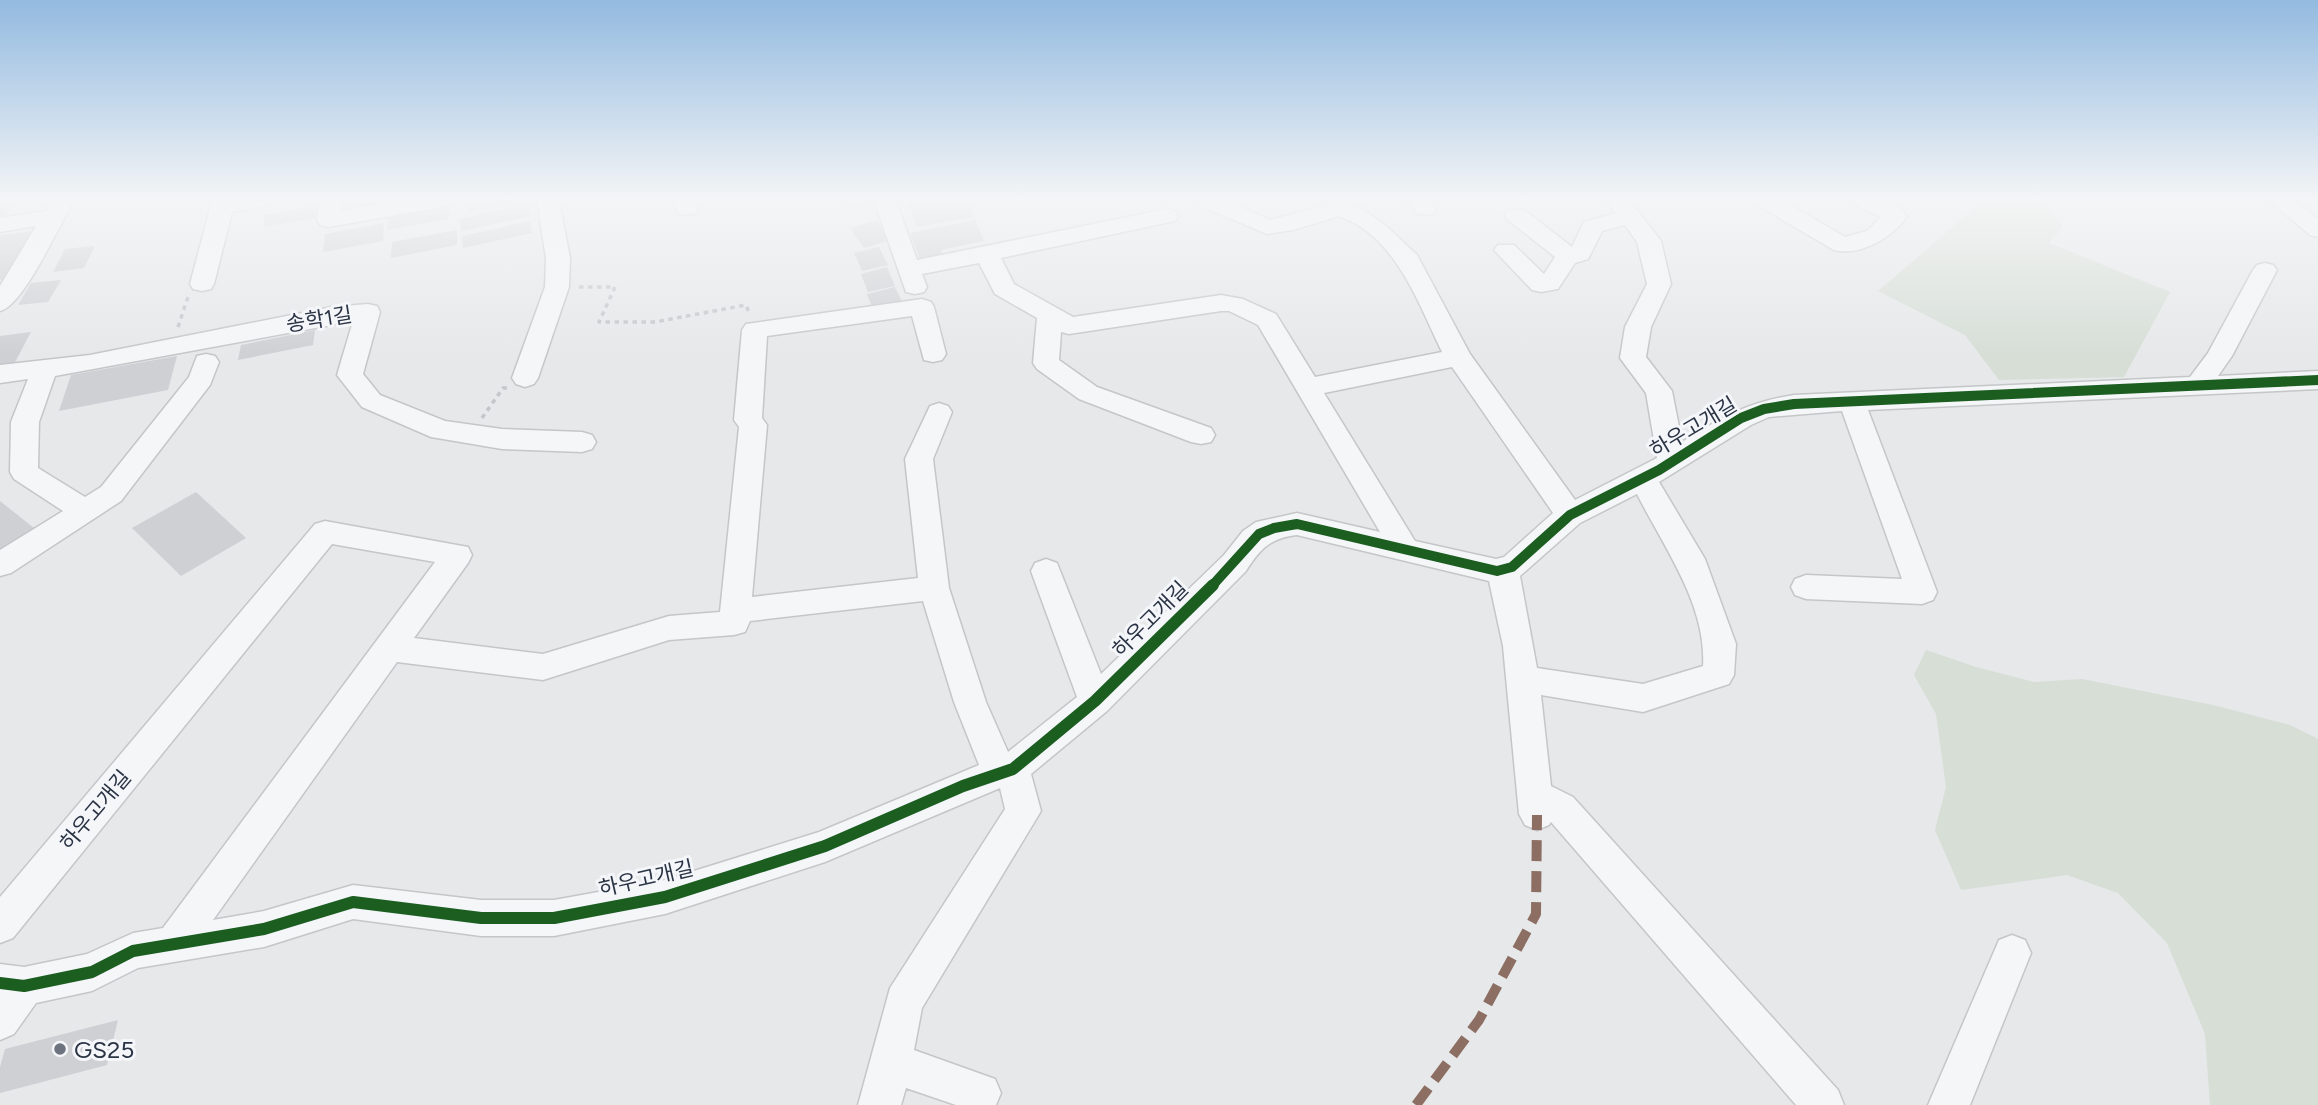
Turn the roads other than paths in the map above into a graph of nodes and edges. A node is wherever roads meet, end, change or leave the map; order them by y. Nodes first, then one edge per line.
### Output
1 (33, 253) edge
2 (210, 253) edge
3 (557, 253) edge
4 (903, 253) edge
5 (995, 253) edge
6 (1401, 253) edge
7 (1509, 253) edge
8 (1564, 253) edge
9 (1581, 253) edge
10 (1652, 253) edge
11 (988, 254) junction
12 (1570, 257) junction
13 (908, 269) junction
14 (2265, 270) dead end
15 (202, 284) road end
16 (0, 303) edge
17 (922, 307) junction
18 (1060, 321) junction
19 (933, 354) dead end
20 (1458, 357) junction
21 (206, 362) dead end
22 (46, 368) junction
23 (0, 374) edge
24 (2318, 380) edge
25 (518, 383) road end
26 (1309, 387) junction
27 (2197, 387) junction
28 (1852, 402) junction
29 (939, 412) dead end
30 (1201, 435) dead end
31 (582, 442) dead end
32 (1672, 461) junction
33 (1643, 478) junction
34 (85, 511) junction
35 (1570, 515) junction
36 (1405, 549) junction
37 (0, 565) edge
38 (1505, 568) junction
39 (1046, 571) dead end
40 (1806, 587) dead end
41 (934, 588) junction
42 (735, 611) junction
43 (388, 648) junction
44 (1523, 679) junction
45 (1095, 701) junction
46 (1005, 772) junction
47 (0, 925) edge
48 (172, 946) junction
49 (2011, 953) dead end
50 (12, 984) edge
51 (0, 1020) edge
52 (891, 1063) junction
53 (981, 1093) dead end
54 (879, 1105) edge
55 (1823, 1105) edge
56 (1949, 1105) edge

1 - 16 street
2 - 15 street
3 - 25 street
4 - 13 street
5 - 11 street
6 - 20 street
7 - 12 street
8 - 12 street
9 - 12 street
10 - 32 street
11 - 13 street
11 - 18 street
13 - 17 street
14 - 27 street
17 - 19 street
17 - 42 street
18 - 26 street
18 - 30 street
20 - 26 street
20 - 35 street
21 - 34 street
22 - 23 street, 송학1길
22 - 31 street, 송학1길
22 - 34 street
24 - 27 street, 하우고개길
26 - 36 street
27 - 28 street, 하우고개길
28 - 32 street, 하우고개길
28 - 40 street
29 - 41 street
32 - 33 street, 하우고개길
33 - 35 street, 하우고개길
33 - 44 street
34 - 37 street
35 - 38 street, 하우고개길
36 - 38 street, 하우고개길
36 - 45 street, 하우고개길
38 - 44 street
39 - 45 street
41 - 42 street
41 - 46 street
42 - 43 street
43 - 47 street, 하우고개길
43 - 48 street, 하우고개길
44 - 55 street
45 - 46 street, 하우고개길
46 - 48 street, 하우고개길
46 - 52 street
48 - 50 street, 하우고개길
49 - 56 street
50 - 51 street, 하우고개길
52 - 53 street
52 - 54 street

